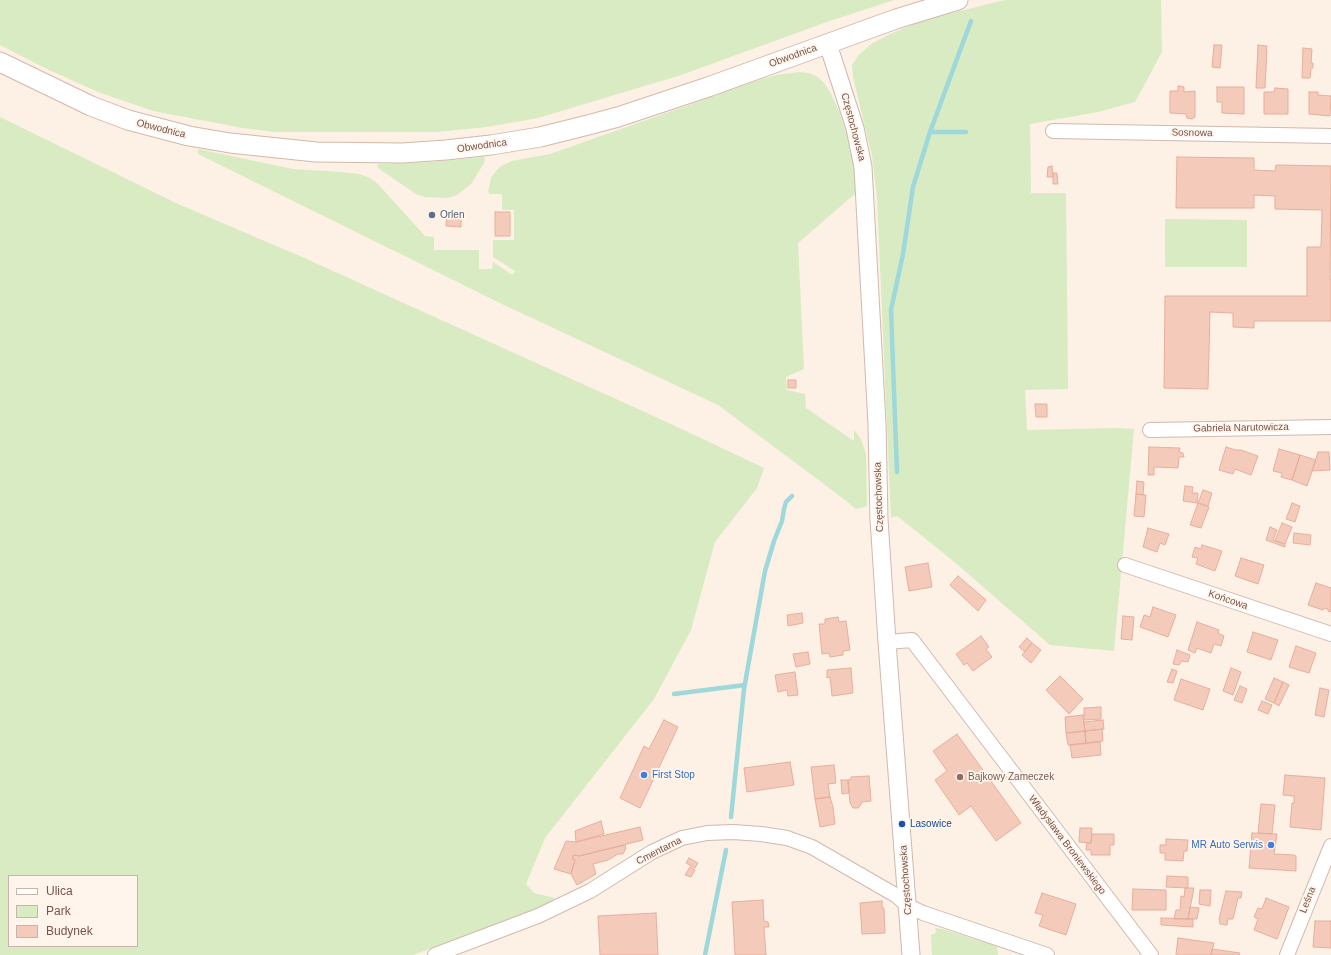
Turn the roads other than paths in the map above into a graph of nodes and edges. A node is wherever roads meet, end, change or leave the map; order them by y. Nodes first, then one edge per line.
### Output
1 (958, 0) edge
2 (828, 44) junction
3 (0, 62) edge
4 (1053, 131) dead end
5 (1331, 136) edge
6 (1331, 427) edge
7 (1150, 430) dead end
8 (1125, 565) dead end
9 (1331, 634) edge
10 (887, 642) junction
11 (1331, 846) edge
12 (908, 906) junction
13 (435, 955) edge
14 (911, 955) edge
15 (1047, 955) edge
16 (1151, 955) edge
17 (1287, 955) edge

1 - 2 main road, Obwodnica
2 - 3 main road, Obwodnica
2 - 10 street, Częstochowska
4 - 5 street, Sosnowa
6 - 7 street, Gabriela Narutowicza
8 - 9 street, Końcowa
10 - 12 street, Częstochowska
10 - 16 street, Władysława Broniewskiego
11 - 17 street, Leśna
12 - 13 street, Cmentarna
12 - 14 street, Częstochowska
12 - 15 street

